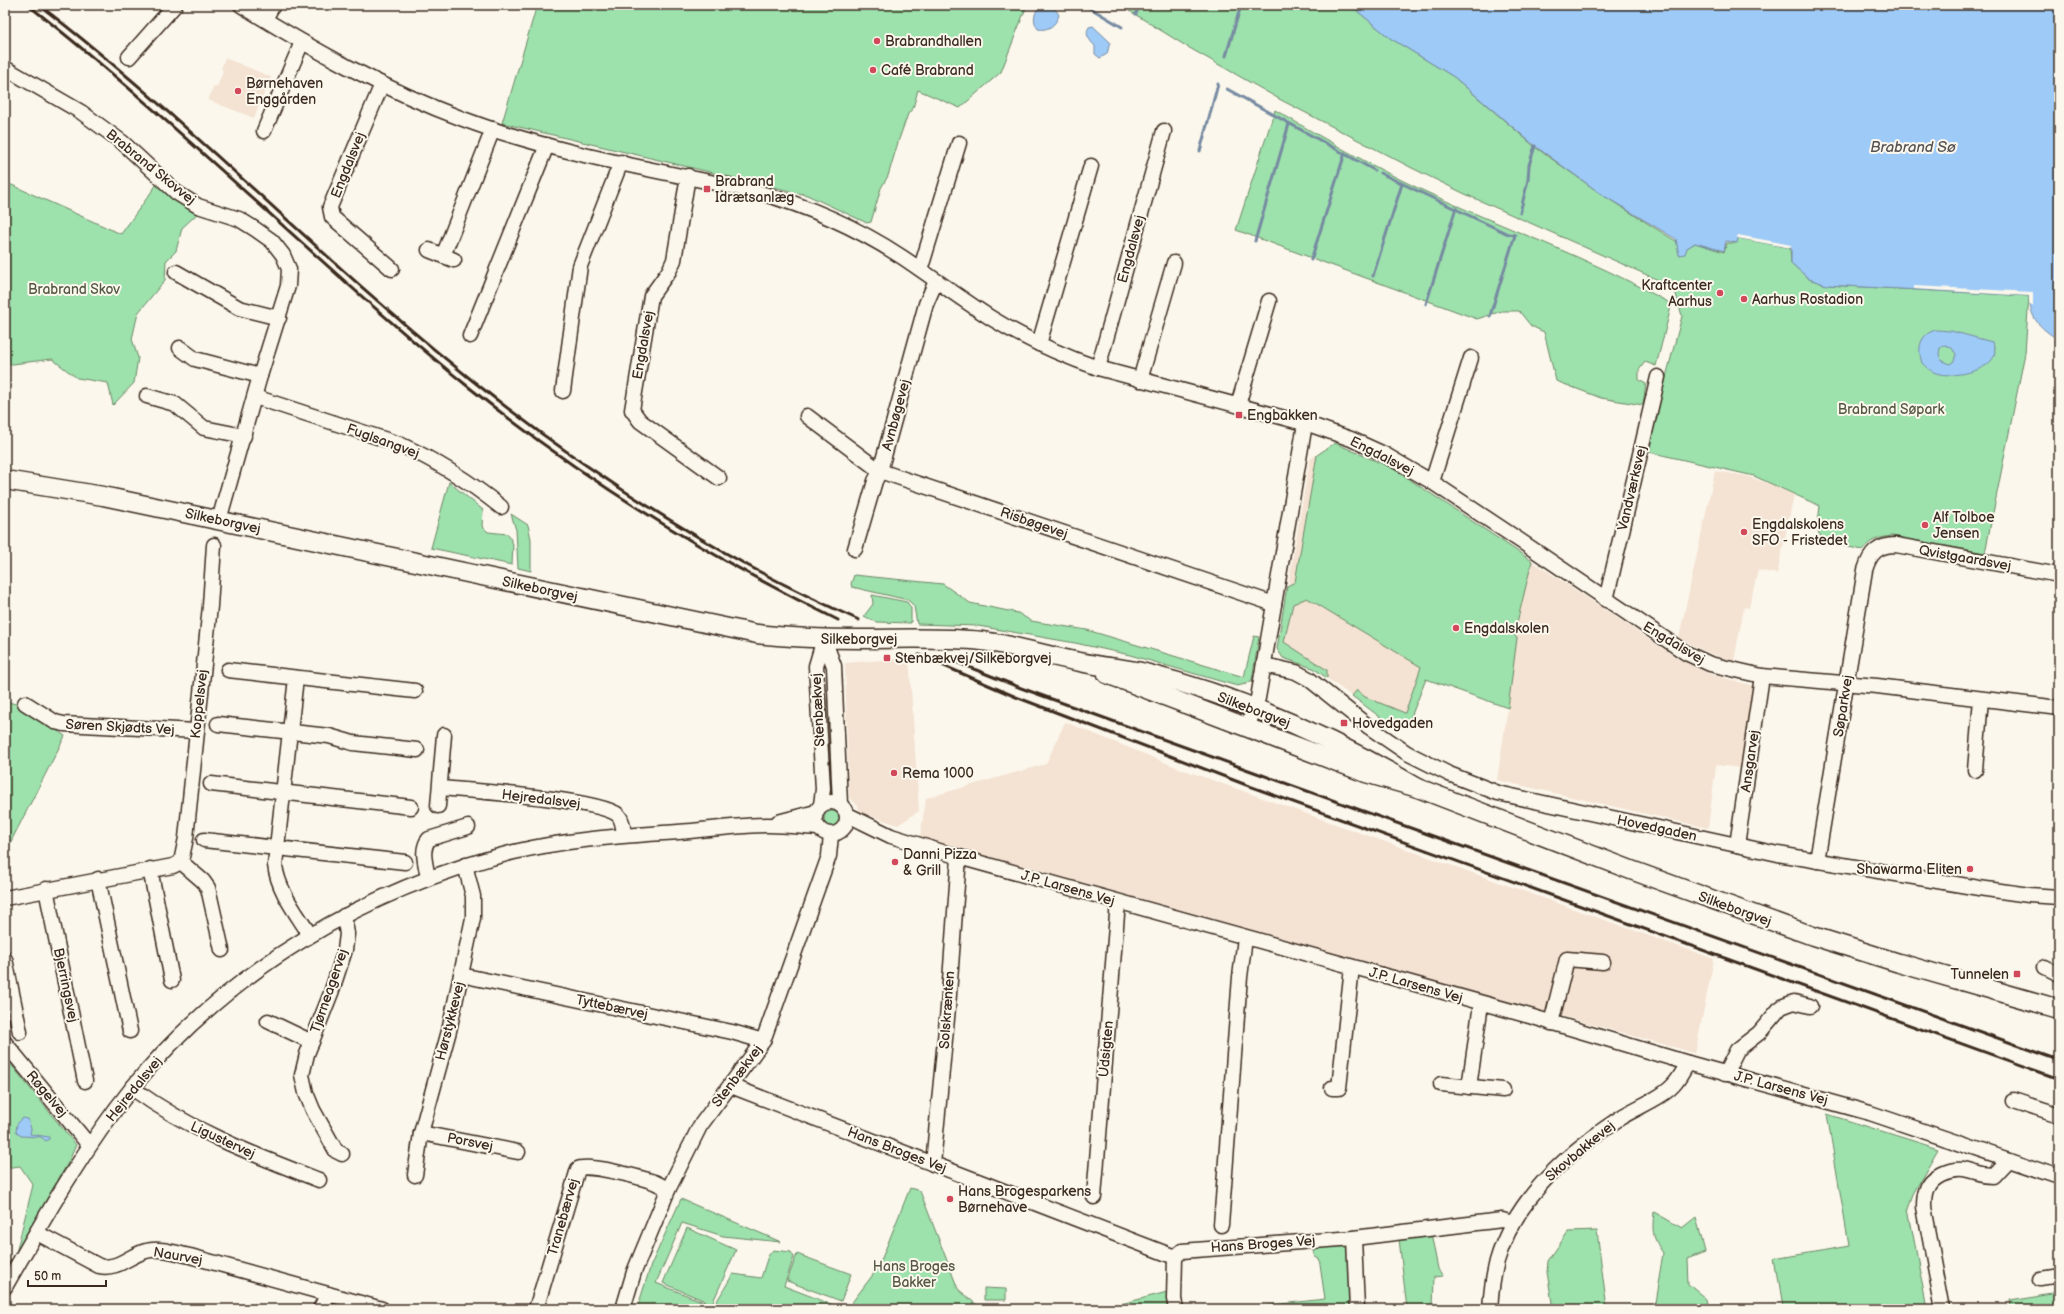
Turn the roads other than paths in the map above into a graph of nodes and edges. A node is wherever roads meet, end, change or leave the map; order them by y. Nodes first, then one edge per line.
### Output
1 (175, 5) edge
2 (241, 5) edge
3 (273, 5) edge
4 (265, 19) junction
5 (302, 42) junction
6 (129, 57) dead end
7 (5, 68) edge
8 (382, 84) junction
9 (493, 129) junction
10 (264, 131) dead end
11 (1164, 131) dead end
12 (959, 143) dead end
13 (547, 145) junction
14 (620, 162) junction
15 (1091, 166) dead end
16 (688, 176) junction
17 (429, 250) dead end
18 (1174, 263) dead end
19 (392, 268) dead end
20 (919, 268) junction
21 (176, 272) dead end
22 (936, 281) junction
23 (1270, 302) dead end
24 (279, 318) junction
25 (470, 336) dead end
26 (1039, 344) junction
27 (180, 348) dead end
28 (1471, 358) dead end
29 (1098, 368) junction
30 (260, 376) junction
31 (1658, 376) dead end
32 (1140, 380) junction
33 (563, 391) dead end
34 (147, 396) dead end
35 (254, 398) junction
36 (1238, 405) junction
37 (807, 416) dead end
38 (1305, 424) junction
39 (244, 436) junction
40 (880, 471) junction
41 (719, 478) dead end
42 (5, 480) edge
43 (1432, 482) junction
44 (501, 507) dead end
45 (219, 520) junction
46 (214, 545) dead end
47 (855, 549) dead end
48 (1872, 553) joint
49 (2059, 575) edge
50 (1606, 600) junction
51 (1274, 604) junction
52 (824, 639) junction
53 (1079, 662) junction
54 (1264, 665) junction
55 (228, 670) dead end
56 (1762, 676) junction
57 (296, 678) junction
58 (1847, 684) junction
59 (415, 691) dead end
60 (1981, 699) junction
61 (25, 704) dead end
62 (2059, 708) edge
63 (1254, 709) junction
64 (218, 724) dead end
65 (1247, 728) junction
66 (196, 731) junction
67 (290, 732) junction
68 (444, 735) dead end
69 (417, 750) dead end
70 (1975, 770) dead end
71 (211, 784) dead end
72 (440, 788) junction
73 (1418, 788) junction
74 (283, 793) junction
75 (438, 806) dead end
76 (411, 807) dead end
77 (819, 808) junction
78 (844, 809) junction
79 (767, 825) junction
80 (468, 828) dead end
81 (831, 831) junction
82 (624, 835) junction
83 (891, 836) junction
84 (204, 840) dead end
85 (1737, 845) junction
86 (277, 848) junction
87 (959, 857) junction
88 (1817, 860) junction
89 (181, 862) junction
90 (405, 862) dead end
91 (465, 866) junction
92 (150, 869) junction
93 (428, 878) junction
94 (98, 879) junction
95 (46, 889) junction
96 (2059, 897) edge
97 (5, 898) edge
98 (1118, 902) junction
99 (344, 916) junction
100 (310, 935) junction
101 (1245, 938) junction
102 (222, 950) dead end
103 (5, 959) edge
104 (1603, 962) dead end
105 (2045, 966) dead end
106 (1352, 967) junction
107 (2059, 974) edge
108 (461, 975) junction
109 (172, 980) dead end
110 (1481, 1004) junction
111 (1810, 1006) dead end
112 (2059, 1009) edge
113 (268, 1021) dead end
114 (1551, 1023) junction
115 (130, 1031) dead end
116 (20, 1032) dead end
117 (763, 1041) junction
118 (312, 1042) junction
119 (5, 1043) edge
120 (1688, 1064) junction
121 (1725, 1074) junction
122 (85, 1081) dead end
123 (1441, 1084) dead end
124 (731, 1086) junction
125 (1469, 1087) junction
126 (132, 1088) junction
127 (1332, 1088) dead end
128 (1503, 1090) dead end
129 (2013, 1100) dead end
130 (2059, 1115) edge
131 (421, 1133) junction
132 (90, 1145) junction
133 (518, 1152) dead end
134 (342, 1154) dead end
135 (2009, 1160) junction
136 (933, 1164) junction
137 (415, 1175) dead end
138 (2059, 1177) edge
139 (319, 1180) dead end
140 (668, 1190) junction
141 (1094, 1197) dead end
142 (1513, 1223) junction
143 (1221, 1225) dead end
144 (37, 1233) junction
145 (1354, 1238) junction
146 (1175, 1257) junction
147 (2059, 1276) edge
148 (2040, 1279) dead end
149 (5, 1286) edge
150 (328, 1294) junction
151 (320, 1309) edge
152 (382, 1309) edge
153 (536, 1309) edge
154 (622, 1309) edge
155 (1176, 1309) edge
156 (1357, 1309) edge
157 (1490, 1309) edge
158 (1943, 1309) edge

1 - 6 street
2 - 4 street, Engdalsvej
3 - 4 street
4 - 5 street, Engdalsvej
5 - 8 street, Engdalsvej
5 - 10 street
7 - 24 street, Brabrand Skovvej
8 - 9 street, Engdalsvej
8 - 19 street, Engdalsvej
9 - 13 street, Engdalsvej
9 - 17 street
11 - 29 street, Engdalsvej
12 - 20 street
13 - 14 street, Engdalsvej
13 - 25 street
14 - 16 street, Engdalsvej
14 - 33 street
15 - 26 street
16 - 20 street, Engdalsvej
16 - 41 street, Engdalsvej
18 - 32 street
20 - 22 street, Engdalsvej
21 - 24 street
22 - 26 street, Engdalsvej
22 - 40 street, Avnbøgevej
23 - 36 street
24 - 30 street
26 - 29 street, Engdalsvej
27 - 30 street
28 - 43 street, Engdalsvej
29 - 32 street, Engdalsvej
30 - 35 street
31 - 50 street, Vandværksvej
32 - 36 street, Engdalsvej
34 - 39 street
35 - 39 street
35 - 44 street, Fuglsangvej
36 - 38 street, Engdalsvej
37 - 40 street, Risbøgevej
38 - 43 street, Engdalsvej
38 - 51 street
39 - 45 street
40 - 47 street, Avnbøgevej
40 - 51 street, Risbøgevej
42 - 45 main road, Silkeborgvej
43 - 50 street, Engdalsvej
45 - 52 main road, Silkeborgvej
46 - 66 street, Koppelsvej
48 - 49 street, Qvistgaardsvej
48 - 58 street, Søparkvej
50 - 56 street, Engdalsvej
51 - 54 street
52 - 53 main road, Silkeborgvej
52 - 77 street, Stenbækvej
52 - 78 street, Stenbækvej
53 - 63 main road, Silkeborgvej
53 - 65 main road, Silkeborgvej
54 - 63 street
54 - 85 street, Hovedgaden
55 - 57 street
56 - 58 street, Engdalsvej
56 - 85 street, Ansgarvej
57 - 59 street
57 - 67 street
58 - 60 street, Engdalsvej
58 - 88 street, Søparkvej
60 - 62 street, Engdalsvej
60 - 70 street
61 - 66 street, Søren Skjødts Vej
63 - 65 street
63 - 73 main road, Silkeborgvej
64 - 67 street
65 - 73 main road, Silkeborgvej
66 - 89 street, Koppelsvej
67 - 69 street
67 - 74 street
68 - 72 street
71 - 74 street
72 - 75 street
72 - 82 street, Hejredalsvej
73 - 112 main road, Silkeborgvej
74 - 76 street
74 - 86 street
77 - 78 street
77 - 79 street, Hejredalsvej
77 - 81 street
78 - 81 street
78 - 83 street, J.P. Larsens Vej
79 - 81 street, Hejredalsvej
79 - 82 street, Hejredalsvej
80 - 93 street
81 - 83 street, J.P. Larsens Vej
81 - 117 street, Stenbækvej
82 - 91 street, Hejredalsvej
83 - 87 street, J.P. Larsens Vej
84 - 86 street
85 - 88 street, Hovedgaden
86 - 90 street
86 - 100 street
87 - 98 street, J.P. Larsens Vej
87 - 136 street, Solskrænten
88 - 96 street, Hovedgaden
89 - 92 street
89 - 102 street
91 - 93 street, Hejredalsvej
91 - 108 street, Hørstykkevej
92 - 94 street
92 - 109 street
93 - 99 street, Hejredalsvej
94 - 95 street
94 - 115 street
95 - 97 street
95 - 122 street, Bjerringsvej
98 - 101 street, J.P. Larsens Vej
98 - 141 street, Udsigten
99 - 100 street, Hejredalsvej
99 - 118 street, Tjørneagervej
100 - 126 street, Hejredalsvej
101 - 106 street, J.P. Larsens Vej
101 - 143 street
103 - 116 street
104 - 114 street
105 - 107 street
106 - 110 street, J.P. Larsens Vej
106 - 127 street, J.P. Larsens Vej
108 - 117 street, Tyttebærvej
108 - 131 street, Hørstykkevej
110 - 114 street, J.P. Larsens Vej
110 - 125 street, J.P. Larsens Vej
111 - 121 street
113 - 118 street, Tjørneagervej
114 - 120 street, J.P. Larsens Vej
117 - 124 street, Stenbækvej
118 - 134 street, Tjørneagervej
119 - 132 street, Røgelvej
120 - 121 street, J.P. Larsens Vej
120 - 142 street, Skovbakkevej
121 - 135 street, J.P. Larsens Vej
123 - 125 street
124 - 136 street, Hans Broges Vej
124 - 140 street, Stenbækvej
125 - 128 street
126 - 132 street, Hejredalsvej
126 - 139 street, Ligustervej
129 - 130 street
131 - 133 street, Porsvej
131 - 137 street, Hørstykkevej
132 - 144 street, Hejredalsvej
135 - 138 street, J.P. Larsens Vej
135 - 158 street
136 - 146 street, Hans Broges Vej
140 - 153 street, Tranebærvej
140 - 154 street, Stenbækvej
142 - 145 street, Hans Broges Vej
142 - 157 street, Skovbakkevej
144 - 149 street, Hejredalsvej
144 - 150 street, Naurvej
145 - 146 street, Hans Broges Vej
145 - 156 street
146 - 155 street
147 - 148 street
150 - 151 street
150 - 152 street, Naurvej

